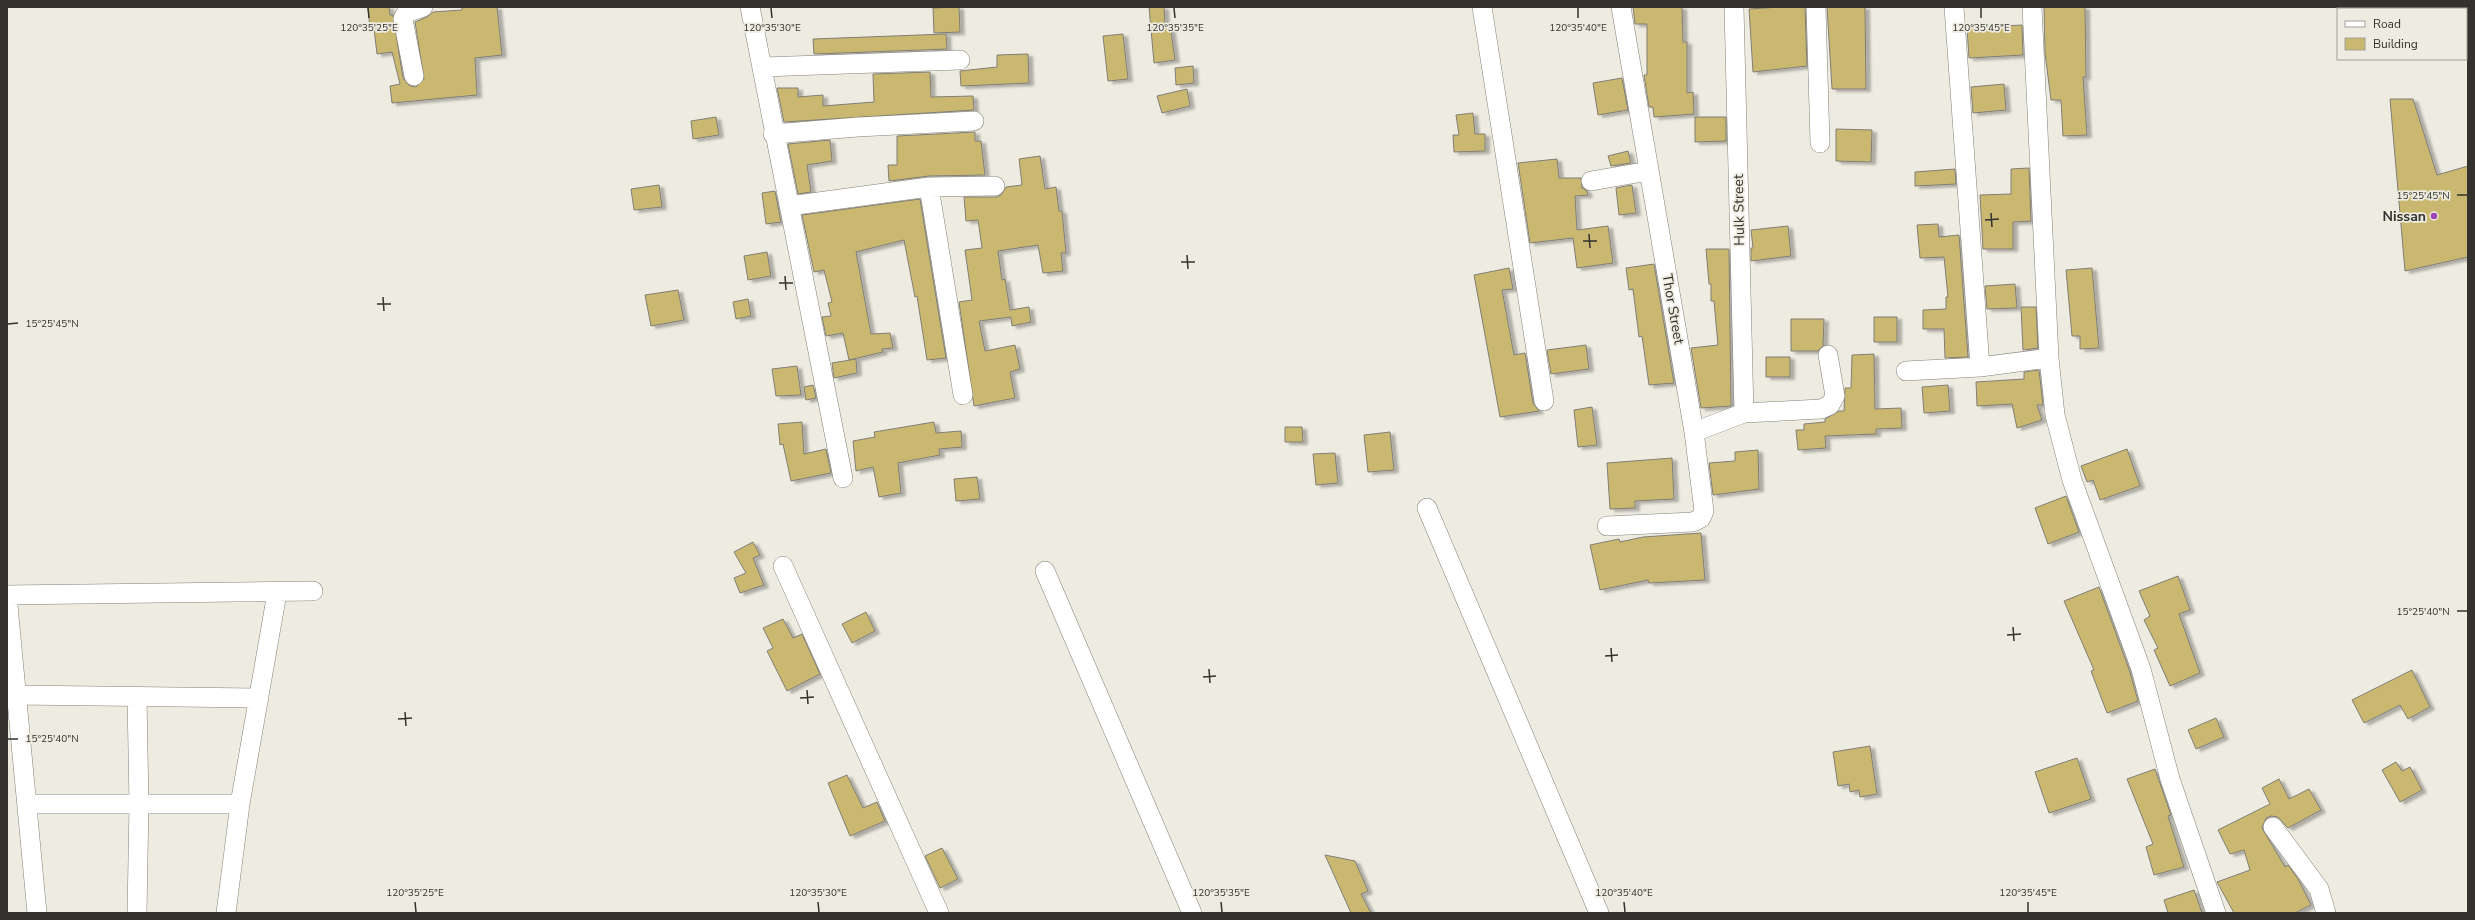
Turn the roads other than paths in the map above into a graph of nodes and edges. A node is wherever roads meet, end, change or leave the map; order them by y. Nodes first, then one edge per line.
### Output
1 (423, 7) edge
2 (750, 7) edge
3 (1482, 7) edge
4 (1621, 7) edge
5 (1734, 7) edge
6 (1816, 7) edge
7 (1954, 7) edge
8 (2032, 7) edge
9 (960, 60) dead end
10 (763, 67) junction
11 (414, 76) dead end
12 (974, 121) dead end
13 (773, 134) junction
14 (1820, 143) dead end
15 (1649, 171) junction
16 (1591, 181) dead end
17 (995, 186) dead end
18 (929, 187) junction
19 (789, 206) junction
20 (1828, 355) dead end
21 (2049, 358) junction
22 (1980, 367) junction
23 (1906, 371) dead end
24 (963, 395) dead end
25 (1544, 401) dead end
26 (1744, 413) junction
27 (1694, 432) junction
28 (843, 478) dead end
29 (1428, 508) dead end
30 (1607, 526) dead end
31 (783, 566) dead end
32 (1045, 571) dead end
33 (313, 591) dead end
34 (277, 593) junction
35 (7, 595) edge
36 (17, 696) junction
37 (137, 697) junction
38 (259, 698) junction
39 (27, 804) junction
40 (139, 804) junction
41 (240, 804) junction
42 (2273, 827) dead end
43 (37, 913) edge
44 (136, 913) edge
45 (226, 913) edge
46 (939, 913) edge
47 (1192, 913) edge
48 (1599, 913) edge
49 (2216, 913) edge
50 (2326, 913) edge

1 - 11 street
2 - 10 street
3 - 25 street
4 - 15 street, Thor Street
5 - 26 street, Hulk Street
6 - 14 street
7 - 22 street
8 - 21 street
9 - 10 street
10 - 13 street
12 - 13 street
13 - 19 street
15 - 16 street
15 - 27 street, Thor Street
17 - 18 street
18 - 19 street
18 - 24 street
19 - 28 street
20 - 26 street
21 - 22 street
21 - 49 street
22 - 23 street
26 - 27 street
27 - 30 street, Thor Street
29 - 48 street
31 - 46 street
32 - 47 street
33 - 34 street
34 - 35 street
34 - 38 street
35 - 36 street
36 - 37 street
36 - 39 street
37 - 38 street
37 - 40 street
38 - 41 street
39 - 40 street
39 - 43 street
40 - 41 street
40 - 44 street
41 - 45 street
42 - 50 street

